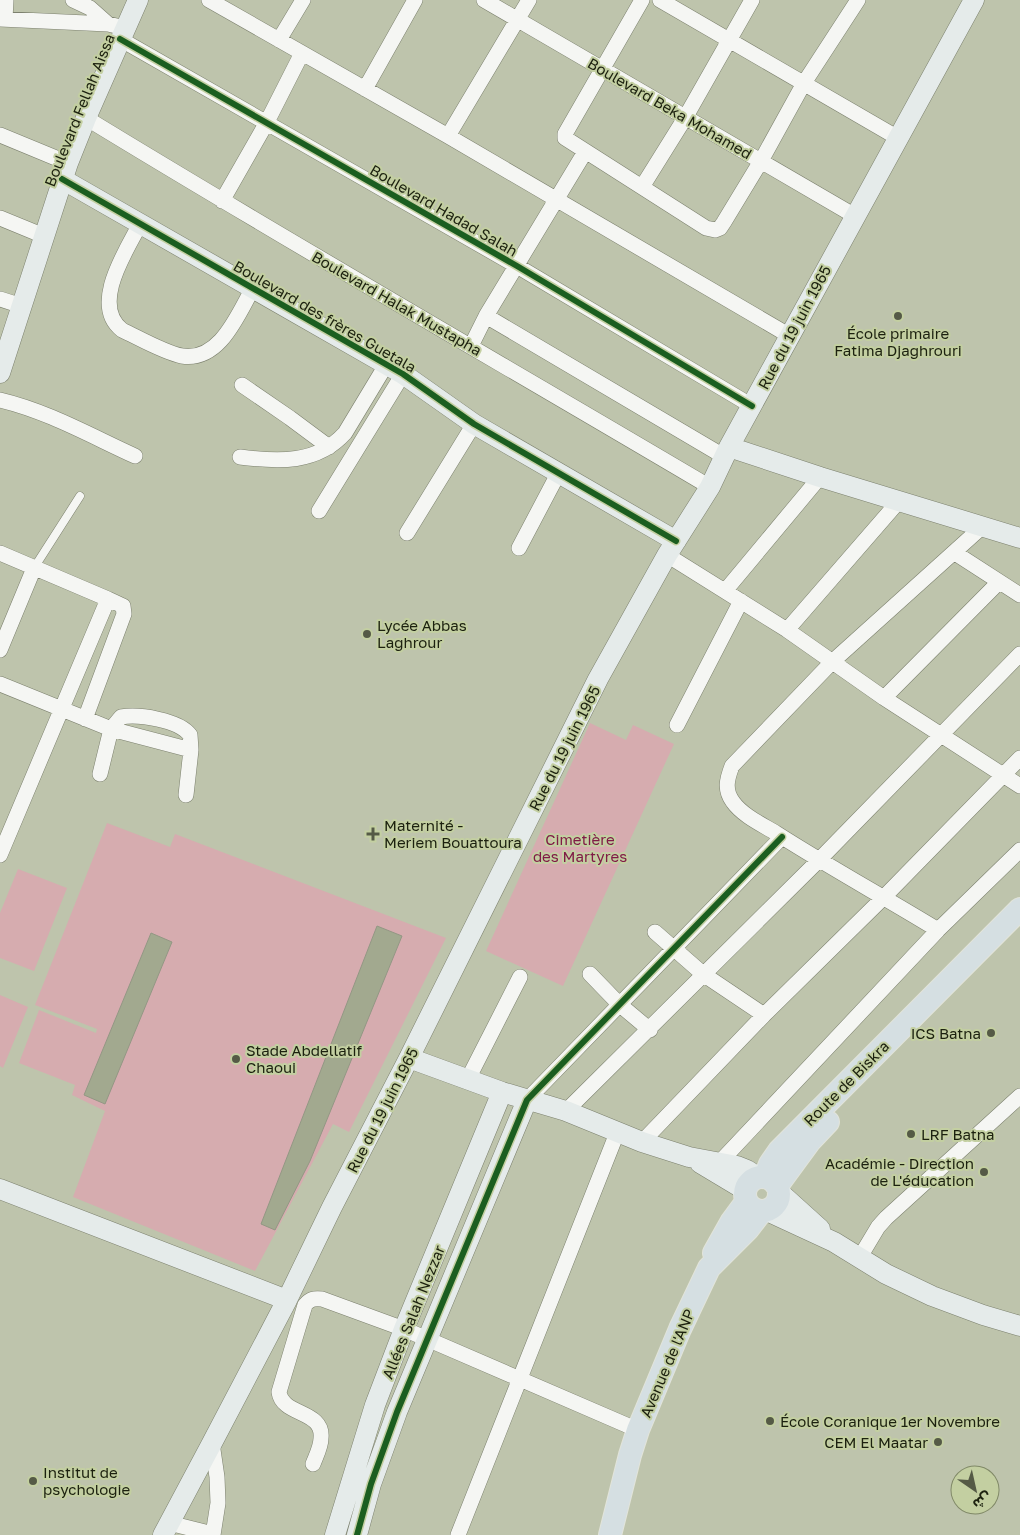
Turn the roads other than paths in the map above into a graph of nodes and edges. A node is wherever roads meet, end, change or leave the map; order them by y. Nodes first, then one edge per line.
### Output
1 (6, 0) edge
2 (73, 0) edge
3 (138, 0) edge
4 (209, 0) edge
5 (303, 0) edge
6 (416, 0) edge
7 (484, 0) edge
8 (529, 0) edge
9 (642, 0) edge
10 (660, 0) edge
11 (752, 0) edge
12 (858, 0) edge
13 (974, 0) edge
14 (3, 19) edge
15 (518, 20) junction
16 (118, 31) junction
17 (279, 40) junction
18 (729, 40) junction
19 (302, 53) junction
20 (602, 69) junction
21 (804, 83) junction
22 (365, 88) junction
23 (86, 118) junction
24 (685, 118) junction
25 (267, 122) junction
26 (0, 135) edge
27 (448, 136) junction
28 (898, 138) junction
29 (585, 152) junction
30 (761, 161) junction
31 (65, 171) junction
32 (642, 187) junction
33 (557, 200) junction
34 (222, 201) junction
35 (855, 216) junction
36 (0, 218) edge
37 (140, 224) junction
38 (44, 236) junction
39 (517, 266) junction
40 (253, 288) junction
41 (0, 299) edge
42 (22, 306) junction
43 (486, 316) junction
44 (790, 336) junction
45 (471, 346) junction
46 (386, 365) junction
47 (0, 373) edge
48 (403, 374) junction
49 (242, 385) dead end
50 (0, 400) edge
51 (752, 406) junction
52 (474, 424) junction
53 (329, 447) junction
54 (727, 452) junction
55 (135, 456) dead end
56 (240, 457) dead end
57 (558, 474) junction
58 (820, 477) junction
59 (710, 487) junction
60 (80, 496) dead end
61 (899, 501) junction
62 (319, 511) dead end
63 (983, 526) junction
64 (407, 533) dead end
65 (1020, 538) edge
66 (519, 548) dead end
67 (672, 548) junction
68 (0, 552) edge
69 (955, 553) junction
70 (34, 568) junction
71 (999, 582) junction
72 (725, 591) junction
73 (1020, 595) edge
74 (108, 599) junction
75 (741, 601) junction
76 (786, 630) junction
77 (0, 650) edge
78 (1020, 654) edge
79 (832, 662) junction
80 (0, 684) edge
81 (884, 698) junction
82 (62, 710) junction
83 (85, 719) junction
84 (676, 725) dead end
85 (111, 729) junction
86 (942, 734) junction
87 (191, 750) junction
88 (1020, 758) edge
89 (100, 774) dead end
90 (1002, 775) junction
91 (1020, 786) edge
92 (186, 795) dead end
93 (782, 837) junction
94 (1020, 850) edge
95 (0, 855) edge
96 (819, 860) junction
97 (884, 897) junction
98 (1020, 909) edge
99 (1020, 929) edge
100 (938, 930) junction
101 (655, 932) dead end
102 (673, 948) junction
103 (590, 974) dead end
104 (704, 974) junction
105 (520, 977) dead end
106 (620, 1004) junction
107 (764, 1015) junction
108 (650, 1030) junction
109 (410, 1058) junction
110 (468, 1079) junction
111 (502, 1092) junction
112 (1020, 1096) edge
113 (527, 1100) junction
114 (566, 1111) junction
115 (617, 1133) junction
116 (642, 1142) junction
117 (689, 1157) junction
118 (720, 1162) junction
119 (0, 1189) edge
120 (762, 1193) junction
121 (860, 1257) junction
122 (287, 1300) junction
123 (983, 1315) junction
124 (1020, 1326) edge
125 (404, 1329) junction
126 (1020, 1337) edge
127 (426, 1339) junction
128 (520, 1380) junction
129 (638, 1430) junction
130 (212, 1443) junction
131 (313, 1464) dead end
132 (166, 1529) edge
133 (213, 1535) edge
134 (335, 1535) edge
135 (357, 1535) edge
136 (458, 1535) edge
137 (610, 1535) edge

1 - 14 street
2 - 16 street, Boulevard Hadad Salah
3 - 16 street, Boulevard Fellah Aissa
4 - 17 street
5 - 17 street
6 - 22 street
7 - 15 street, Boulevard Beka Mohamed
8 - 15 street
9 - 20 street
10 - 18 street
11 - 18 street
12 - 21 street
13 - 28 street, Rue du 19 juin 1965
14 - 16 street
15 - 20 street, Boulevard Beka Mohamed
15 - 27 street
16 - 23 street, Boulevard Fellah Aissa
16 - 25 street, Boulevard Hadad Salah
17 - 19 street
18 - 21 street
18 - 24 street
19 - 22 street
19 - 25 street
20 - 24 street, Boulevard Beka Mohamed
20 - 29 street
21 - 28 street
21 - 30 street
22 - 27 street
23 - 31 street, Boulevard Fellah Aissa
23 - 34 street, Boulevard Halak Mustapha
24 - 30 street, Boulevard Beka Mohamed
24 - 32 street
25 - 34 street
25 - 39 street, Boulevard Hadad Salah
26 - 31 street
27 - 33 street
28 - 35 street, Rue du 19 juin 1965
29 - 32 street
29 - 33 street
30 - 32 street
30 - 35 street, Boulevard Beka Mohamed
31 - 37 street, Boulevard des frères Guetala
31 - 38 street, Boulevard Fellah Aissa
33 - 39 street
33 - 44 street
34 - 45 street, Boulevard Halak Mustapha
35 - 44 street, Rue du 19 juin 1965
36 - 38 street
37 - 40 street, Boulevard des frères Guetala
37 - 40 street
38 - 42 street, Boulevard Fellah Aissa
39 - 43 street
39 - 51 street, Boulevard Hadad Salah
40 - 46 street, Boulevard des frères Guetala
41 - 42 street
42 - 47 street, Boulevard Fellah Aissa
43 - 45 street
43 - 54 street
44 - 51 street, Rue du 19 juin 1965
45 - 59 street, Boulevard Halak Mustapha
46 - 48 street, Boulevard des frères Guetala
46 - 53 street
48 - 52 street, Boulevard des frères Guetala
48 - 62 street
49 - 53 street
50 - 55 street
51 - 54 street, Rue du 19 juin 1965
52 - 57 street, Boulevard des frères Guetala
52 - 64 street
53 - 56 street
54 - 58 street
54 - 59 street, Rue du 19 juin 1965
57 - 66 street
57 - 67 street, Boulevard des frères Guetala
58 - 61 street
58 - 72 street
59 - 67 street, Rue du 19 juin 1965
60 - 70 lane
61 - 63 street
61 - 76 street
63 - 65 street
63 - 69 street
67 - 72 street
67 - 109 street, Rue du 19 juin 1965
68 - 70 street
69 - 71 street
69 - 79 street
70 - 74 street
70 - 77 street
71 - 73 street
71 - 81 street
72 - 75 street
74 - 82 street
74 - 83 street
75 - 76 street
75 - 84 street
76 - 79 street
78 - 86 street
79 - 81 street
79 - 93 street
80 - 82 street
81 - 86 street
82 - 83 street
82 - 95 street
83 - 85 street
85 - 87 street
85 - 87 street
85 - 89 street
86 - 90 street
86 - 96 street
87 - 92 street
88 - 90 street
90 - 91 street
90 - 97 street
93 - 96 street
93 - 102 street
94 - 100 street
96 - 97 street
96 - 104 street
97 - 100 street
97 - 107 street
98 - 120 main road, Route de Biskra
99 - 120 main road, Route de Biskra
100 - 118 street
101 - 102 street
102 - 104 street
102 - 106 street
103 - 106 street
104 - 107 street
104 - 108 street
105 - 110 street
106 - 108 street
106 - 113 street
107 - 116 street
108 - 114 street
109 - 110 street
109 - 122 street, Rue du 19 juin 1965
110 - 111 street
111 - 113 street
111 - 125 street, Allées Salah Nezzar
112 - 121 street
113 - 114 street
113 - 127 street
114 - 115 street
115 - 116 street
115 - 128 street
116 - 117 street
117 - 118 street
117 - 120 street
118 - 120 street
119 - 122 street
120 - 121 street
120 - 129 main road, Avenue de l'ANP
121 - 123 street
122 - 130 street, Rue du 19 juin 1965
123 - 124 street
123 - 126 street
125 - 127 street
125 - 131 street
125 - 134 street, Allées Salah Nezzar
127 - 128 street
127 - 135 street
128 - 129 street
128 - 136 street
129 - 137 main road, Avenue de l'ANP
130 - 132 street, Rue du 19 juin 1965
130 - 133 street
132 - 133 street

